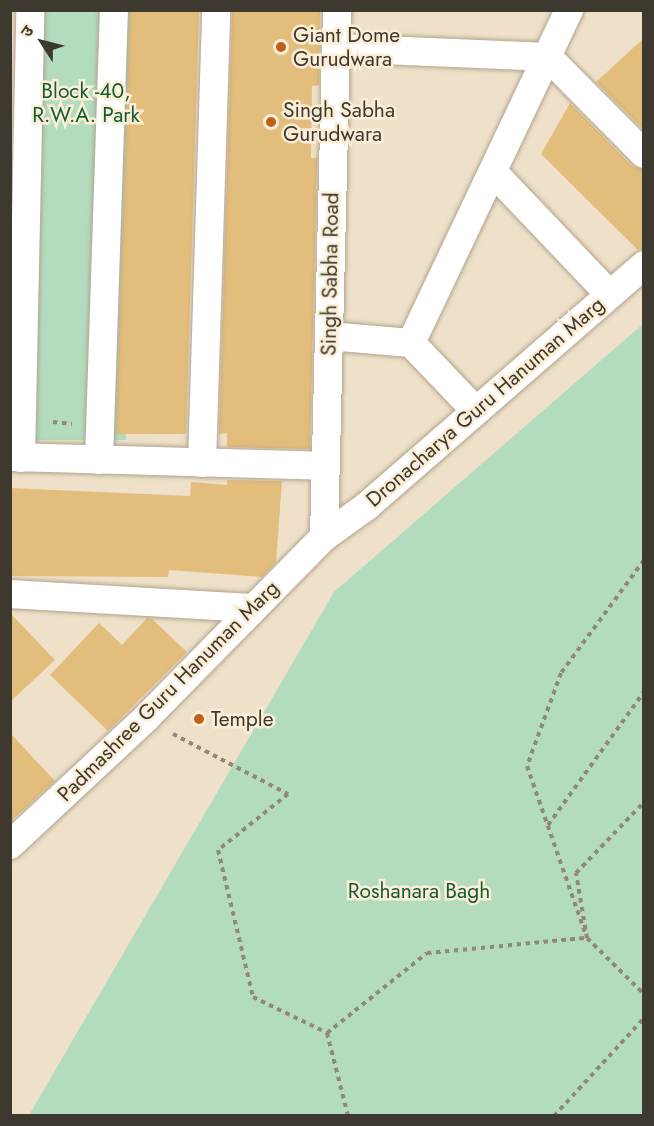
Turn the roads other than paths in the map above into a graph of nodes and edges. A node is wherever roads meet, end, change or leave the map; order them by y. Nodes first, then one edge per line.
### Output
1 (30, 10) edge
2 (114, 10) edge
3 (216, 10) edge
4 (337, 10) edge
5 (568, 10) edge
6 (336, 48) junction
7 (548, 57) junction
8 (644, 154) edge
9 (493, 172) junction
10 (644, 265) edge
11 (609, 294) junction
12 (329, 336) junction
13 (411, 343) junction
14 (476, 411) junction
15 (16, 457) edge
16 (99, 460) junction
17 (202, 463) junction
18 (326, 466) junction
19 (324, 537) junction
20 (10, 594) edge
21 (251, 608) junction
22 (10, 845) edge

1 - 15 street
2 - 16 street
3 - 17 street
4 - 6 street, Singh Sabha Road
5 - 7 street
6 - 7 street
6 - 12 street, Singh Sabha Road
7 - 8 street
7 - 9 street
9 - 11 street
9 - 13 street
10 - 11 street, Dronacharya Guru Hanuman Marg
11 - 14 street, Dronacharya Guru Hanuman Marg
12 - 13 street
12 - 18 street, Singh Sabha Road
13 - 14 street
14 - 19 street, Dronacharya Guru Hanuman Marg
15 - 16 street
16 - 17 street
17 - 18 street
18 - 19 street, Singh Sabha Road
19 - 21 street, Padmashree Guru Hanuman Marg
20 - 21 street
21 - 22 street, Padmashree Guru Hanuman Marg

